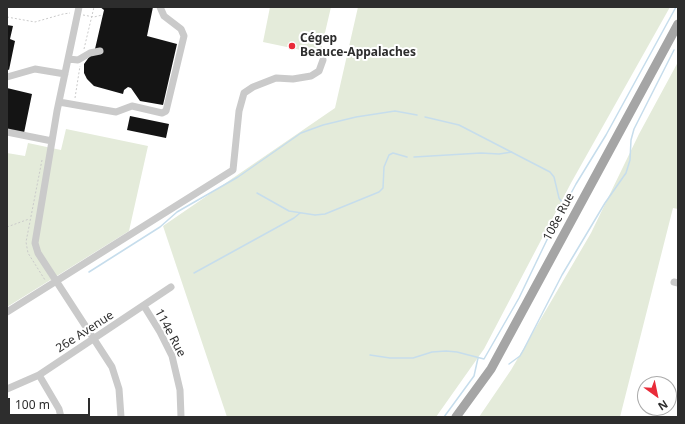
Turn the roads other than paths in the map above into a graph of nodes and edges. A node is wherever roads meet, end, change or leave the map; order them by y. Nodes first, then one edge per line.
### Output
1 (160, 7) edge
2 (78, 11) edge
3 (678, 24) edge
4 (100, 51) dead end
5 (68, 59) junction
6 (324, 60) dead end
7 (65, 74) junction
8 (7, 77) edge
9 (59, 102) junction
10 (7, 132) edge
11 (52, 141) junction
12 (56, 281) junction
13 (171, 287) dead end
14 (144, 306) junction
15 (7, 312) edge
16 (94, 339) junction
17 (39, 375) junction
18 (7, 389) edge
19 (61, 417) edge
20 (121, 417) edge
21 (181, 417) edge
22 (456, 417) edge

1 - 9 street
2 - 5 street
3 - 22 main road, 108e Rue
4 - 5 street
5 - 7 street
6 - 12 street
7 - 8 street
7 - 9 street
9 - 11 street
10 - 11 street
11 - 12 street
12 - 15 street
12 - 16 street
13 - 14 street, 26e Avenue
14 - 16 street, 26e Avenue
14 - 21 street, 114e Rue
16 - 17 street, 26e Avenue
16 - 20 street
17 - 18 street, 26e Avenue
17 - 19 street

